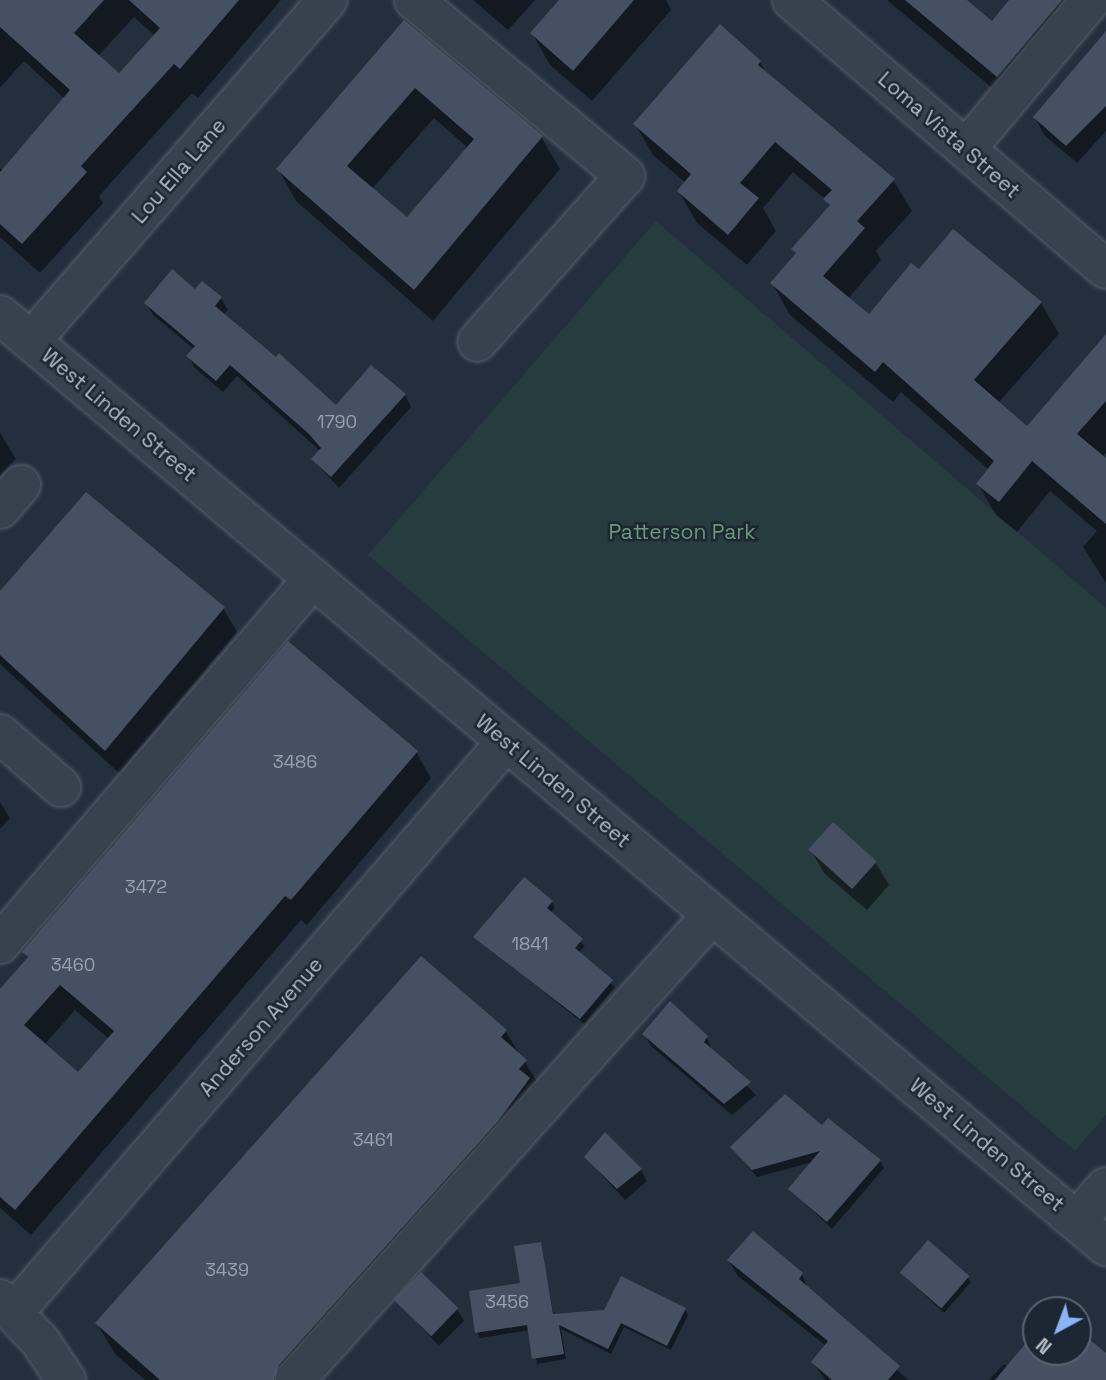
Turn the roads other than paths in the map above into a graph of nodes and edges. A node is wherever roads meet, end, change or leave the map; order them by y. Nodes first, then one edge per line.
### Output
1 (327, 0) edge
2 (414, 0) edge
3 (792, 0) edge
4 (1091, 0) edge
5 (966, 149) junction
6 (1106, 269) edge
7 (0, 315) edge
8 (31, 341) junction
9 (477, 341) dead end
10 (313, 579) junction
11 (0, 734) edge
12 (506, 742) junction
13 (61, 787) dead end
14 (712, 915) junction
15 (0, 944) edge
16 (1106, 1187) edge
17 (1076, 1221) junction
18 (1106, 1246) edge
19 (7, 1305) edge
20 (66, 1380) edge
21 (295, 1380) edge

1 - 8 street, Lou Ella Lane
2 - 9 street
3 - 5 street, Loma Vista Street
4 - 5 street
5 - 6 street, Loma Vista Street
7 - 8 street, West Linden Street
8 - 10 street, West Linden Street
10 - 12 street, West Linden Street
10 - 15 street
11 - 13 street
12 - 14 street, West Linden Street
12 - 19 street, Anderson Avenue
14 - 17 street, West Linden Street
14 - 21 street
16 - 17 street
17 - 18 street, West Linden Street
19 - 20 street

